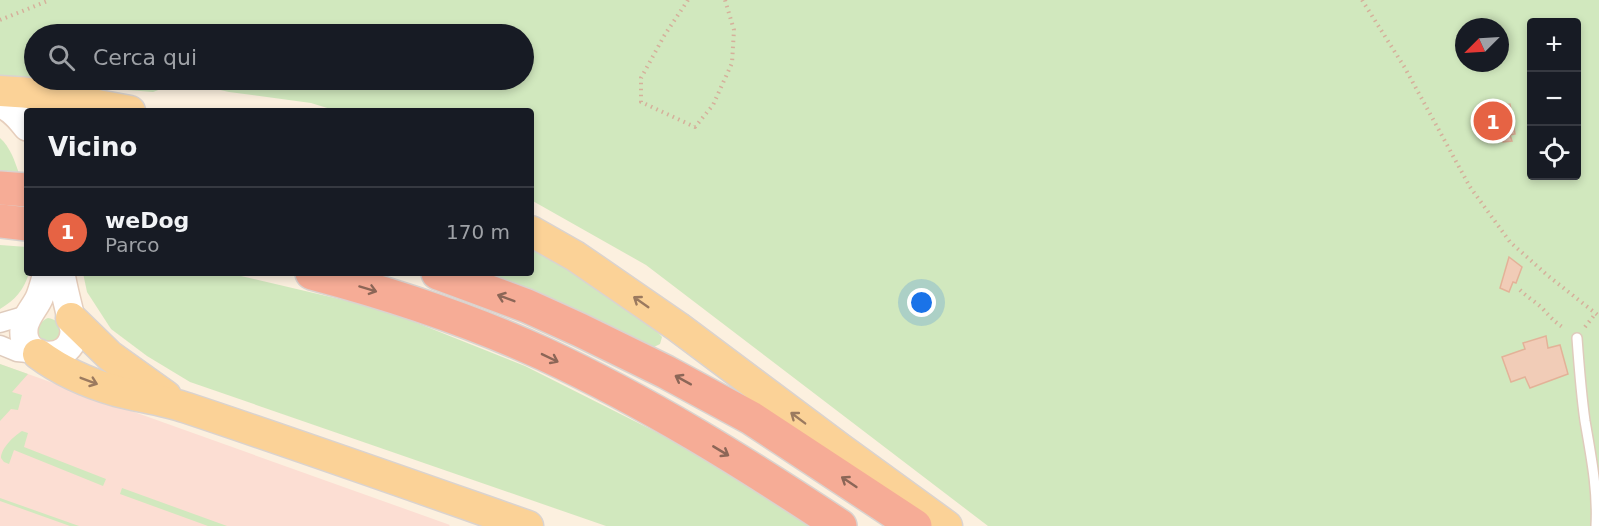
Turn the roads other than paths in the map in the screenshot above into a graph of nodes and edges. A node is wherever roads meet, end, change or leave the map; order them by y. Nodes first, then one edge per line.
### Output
1 (0, 91) edge
2 (0, 105) edge
3 (90, 108) edge
4 (24, 123) edge
5 (534, 233) edge
6 (45, 276) edge
7 (62, 276) edge
8 (322, 276) edge
9 (446, 276) edge
10 (30, 314) junction
11 (71, 318) junction
12 (0, 323) edge
13 (1577, 338) road end
14 (0, 345) edge
15 (38, 354) junction
16 (178, 405) junction
17 (528, 526) edge
18 (840, 526) edge
19 (915, 526) edge
20 (947, 526) edge
21 (1596, 526) edge

1 - 3 main road
2 - 4 main road
20 -> 5 main road
6 - 10 main road
7 - 11 main road
8 -> 18 highway
19 -> 9 highway
10 - 11 main road
10 - 12 street
10 - 15 main road
11 - 15 main road
11 - 16 main road
13 - 21 lane
14 - 15 street
15 -> 16 main road
16 - 17 main road

